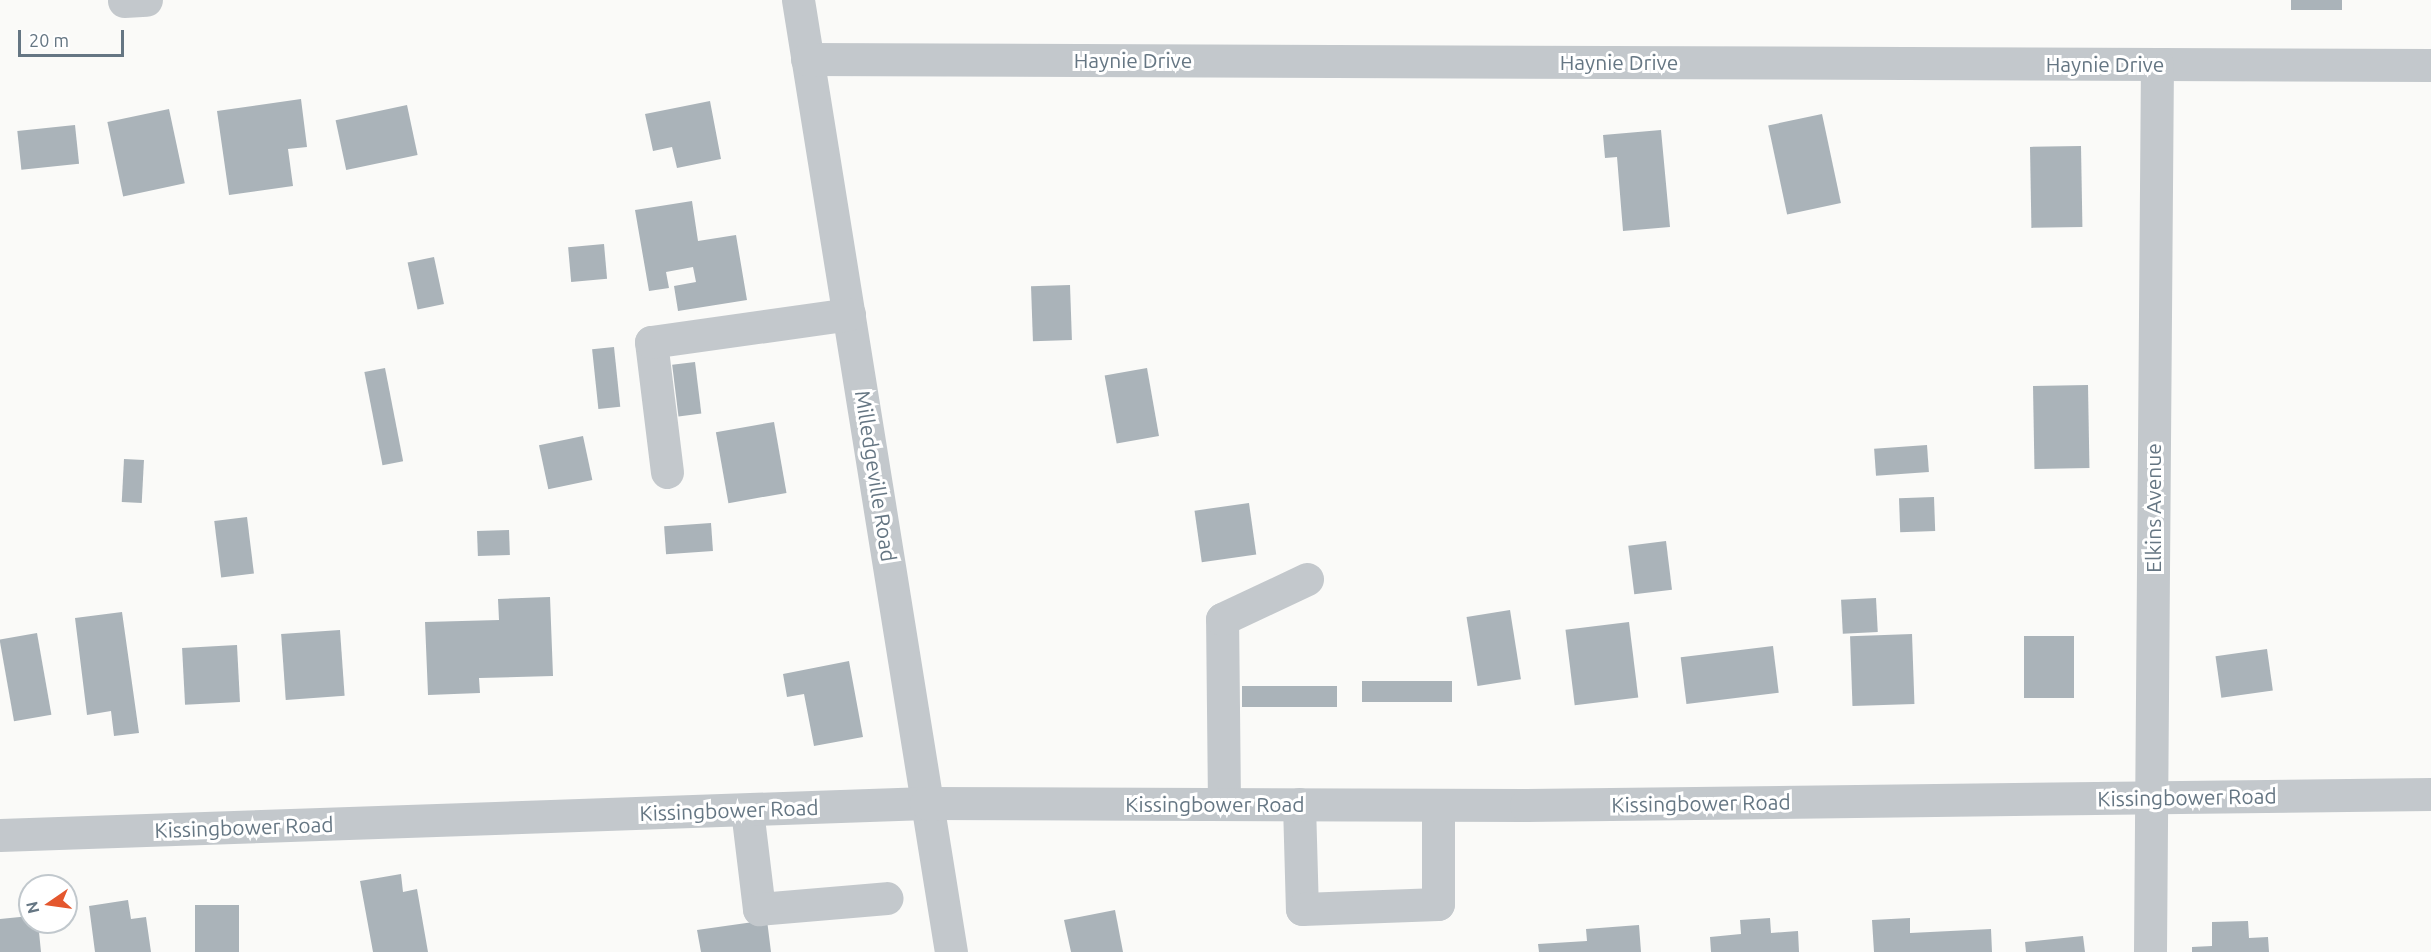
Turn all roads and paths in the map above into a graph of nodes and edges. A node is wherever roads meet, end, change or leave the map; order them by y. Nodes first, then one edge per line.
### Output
1 (146, 0) edge
2 (798, 0) edge
3 (124, 1) edge
4 (807, 59) junction
5 (2157, 64) junction
6 (2431, 64) edge
7 (849, 314) junction
8 (667, 472) dead end
9 (1307, 579) dead end
10 (2431, 794) edge
11 (2151, 797) junction
12 (926, 804) junction
13 (1224, 804) junction
14 (1299, 804) junction
15 (1438, 805) junction
16 (747, 810) junction
17 (0, 835) edge
18 (886, 898) dead end
19 (951, 952) edge
20 (2150, 952) edge

1 - 3 street
2 - 4 street, Milledgeville Road
4 - 5 street, Haynie Drive
4 - 7 street, Milledgeville Road
5 - 6 street, Haynie Drive
5 - 11 street, Elkins Avenue
7 - 8 street
7 - 12 street, Milledgeville Road
9 - 13 street
10 - 11 street, Kissingbower Road
11 - 15 street, Kissingbower Road
11 - 20 street, Elkins Avenue
12 - 13 street, Kissingbower Road
12 - 16 street, Kissingbower Road
12 - 19 street, Milledgeville Road
13 - 14 street, Kissingbower Road
14 - 15 street, Kissingbower Road
14 - 15 street
16 - 17 street, Kissingbower Road
16 - 18 street

